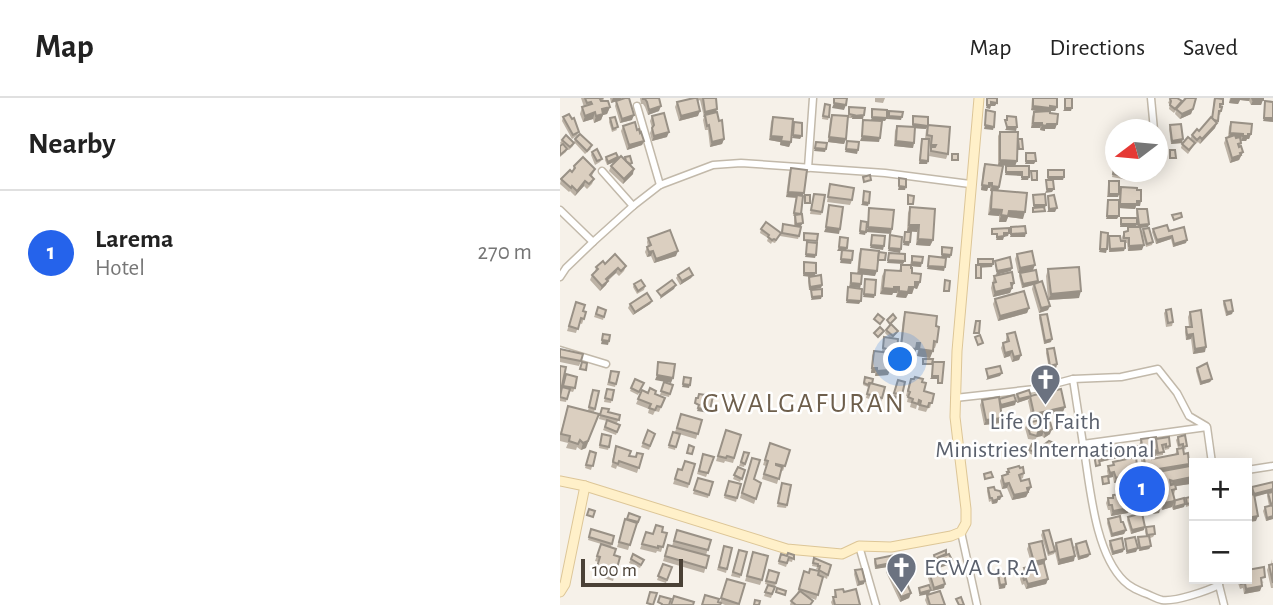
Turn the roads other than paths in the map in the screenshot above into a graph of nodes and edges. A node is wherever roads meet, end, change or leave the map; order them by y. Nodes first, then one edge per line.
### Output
1 (813, 98) edge
2 (979, 98) edge
3 (1151, 98) edge
4 (637, 106) dead end
5 (1153, 119) edge
6 (808, 168) junction
7 (602, 171) dead end
8 (970, 184) junction
9 (660, 185) junction
10 (633, 206) junction
11 (560, 210) edge
12 (593, 242) junction
13 (560, 277) edge
14 (560, 350) edge
15 (606, 364) dead end
16 (1073, 379) junction
17 (955, 398) junction
18 (1207, 427) junction
19 (1083, 444) junction
20 (1211, 458) edge
21 (1273, 466) edge
22 (1252, 469) edge
23 (560, 481) edge
24 (585, 486) junction
25 (961, 532) junction
26 (859, 547) junction
27 (1217, 584) edge
28 (1219, 584) edge
29 (560, 592) edge
30 (876, 605) edge
31 (977, 605) edge
32 (1224, 605) edge

1 - 6 street
2 - 8 street
3 - 5 street
4 - 9 street
6 - 8 street
6 - 9 street
7 - 10 street
8 - 17 street
9 - 10 street
10 - 12 street
11 - 12 street
12 - 13 street
14 - 15 street
16 - 17 street
16 - 18 street
16 - 19 street
17 - 25 street
18 - 19 street
18 - 20 street
19 - 27 street
21 - 22 street
23 - 24 street
24 - 26 street
24 - 29 street
25 - 26 street
25 - 31 street
26 - 30 street
28 - 32 street

